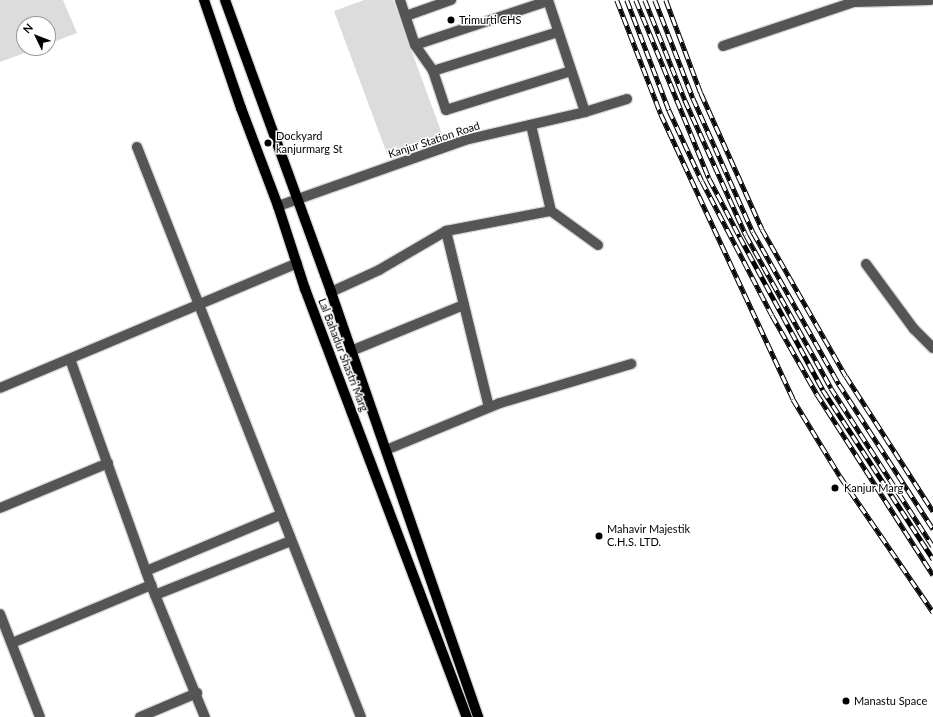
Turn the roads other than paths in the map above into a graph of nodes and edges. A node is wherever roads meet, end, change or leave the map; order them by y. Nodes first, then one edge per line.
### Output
1 (204, 0) edge
2 (225, 0) edge
3 (400, 0) edge
4 (451, 0) edge
5 (548, 0) edge
6 (930, 0) edge
7 (406, 16) junction
8 (558, 32) junction
9 (415, 46) junction
10 (723, 46) dead end
11 (433, 71) junction
12 (571, 71) junction
13 (627, 99) dead end
14 (585, 112) junction
15 (531, 125) junction
16 (137, 147) dead end
17 (298, 199) junction
18 (278, 206) junction
19 (551, 211) junction
20 (446, 230) junction
21 (598, 245) dead end
22 (297, 264) junction
23 (866, 264) dead end
24 (331, 292) junction
25 (464, 305) junction
26 (199, 306) junction
27 (933, 348) edge
28 (351, 351) junction
29 (70, 359) junction
30 (631, 364) dead end
31 (0, 388) edge
32 (490, 407) junction
33 (386, 450) junction
34 (108, 463) junction
35 (0, 508) edge
36 (280, 515) junction
37 (291, 541) junction
38 (146, 571) junction
39 (151, 585) junction
40 (155, 595) junction
41 (0, 614) edge
42 (12, 643) junction
43 (197, 693) junction
44 (40, 717) edge
45 (140, 717) edge
46 (205, 717) edge
47 (361, 717) edge
48 (467, 717) edge
49 (478, 717) edge

1 - 18 main road, Lal Bahadur Shastri Marg
2 - 17 main road, Lal Bahadur Shastri Marg
3 - 7 street
4 - 7 street
5 - 8 street
5 - 9 street
6 - 10 street
7 - 9 street
8 - 11 street
8 - 12 street
9 - 11 street
11 - 12 street
12 - 14 street
13 - 14 street, Kanjur Station Road
14 - 15 street, Kanjur Station Road
15 - 17 street, Kanjur Station Road
15 - 19 street
16 - 26 street
17 - 18 street, Kanjur Station Road
17 - 24 main road, Lal Bahadur Shastri Marg
18 - 22 main road, Lal Bahadur Shastri Marg
19 - 20 street
19 - 21 street
20 - 24 street
20 - 25 street
22 - 26 street
22 - 48 main road, Lal Bahadur Shastri Marg
23 - 27 street
24 - 28 main road, Lal Bahadur Shastri Marg
25 - 28 street
25 - 32 street
26 - 29 street
26 - 36 street
28 - 33 main road, Lal Bahadur Shastri Marg
29 - 31 street
29 - 34 street
30 - 32 street
32 - 33 street
33 - 49 main road, Lal Bahadur Shastri Marg
34 - 35 street
34 - 38 street
36 - 37 street
36 - 38 street
37 - 40 street
37 - 47 street
38 - 39 street
39 - 40 street
39 - 42 street
40 - 43 street
41 - 42 street
42 - 44 street
43 - 45 street
43 - 46 street

